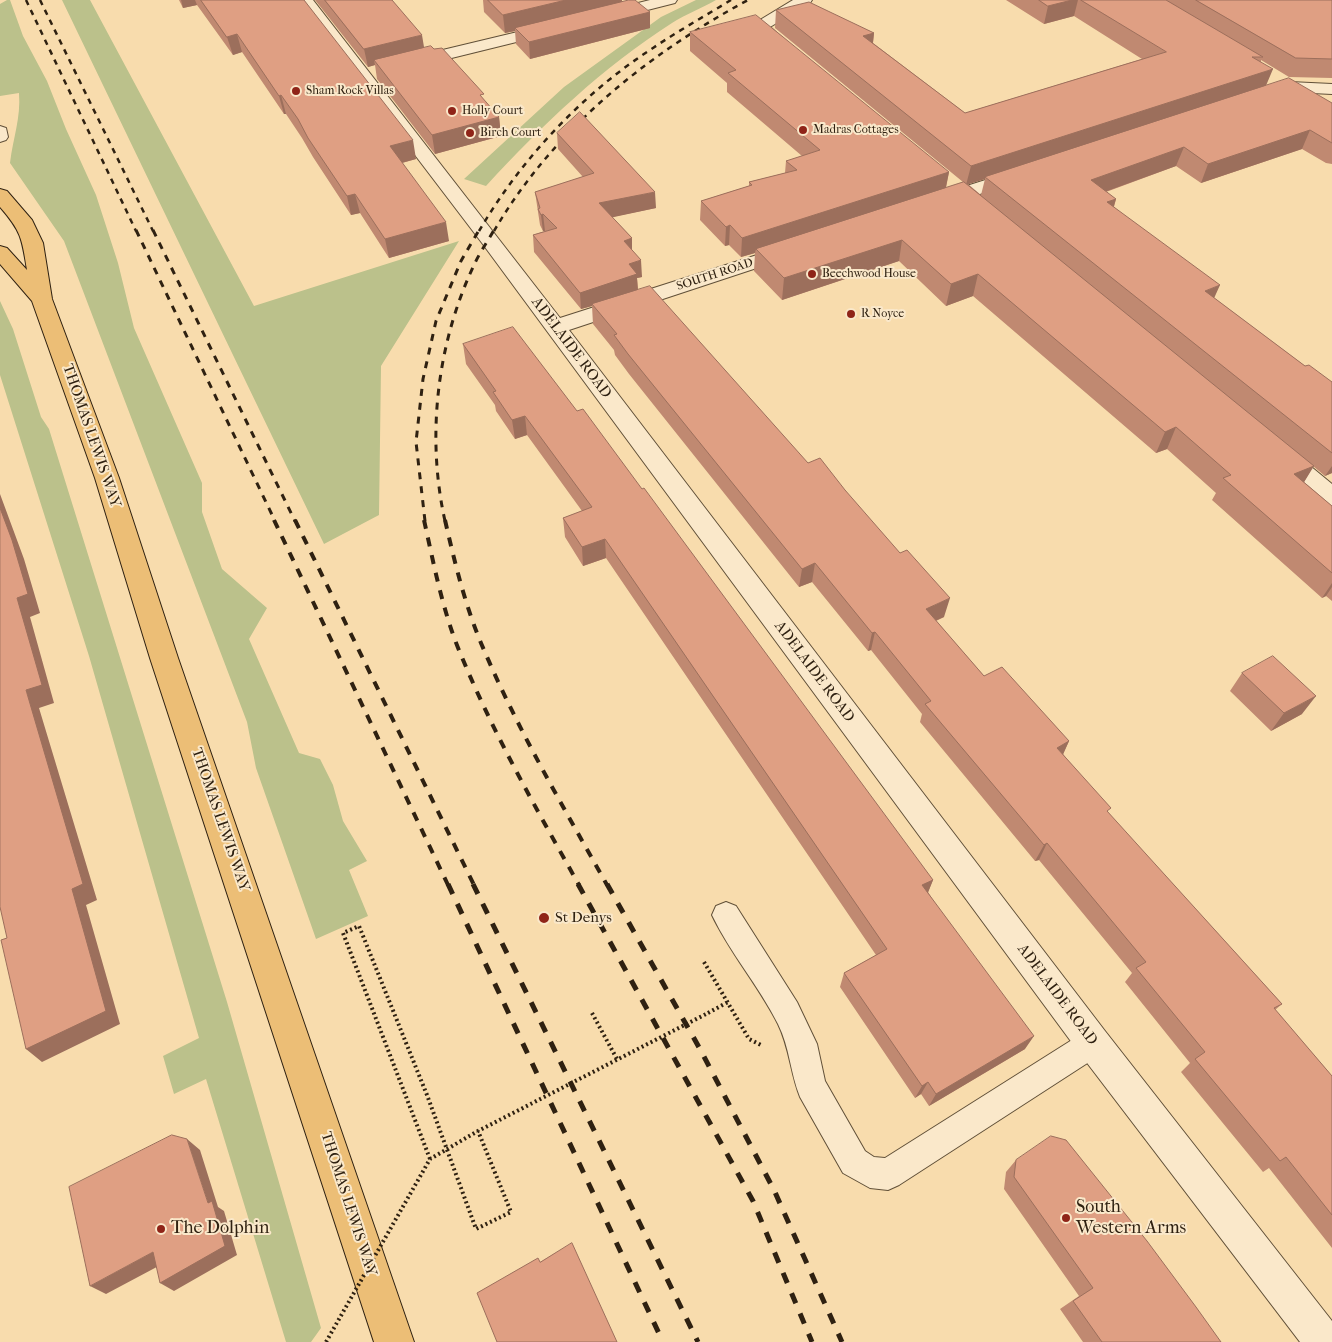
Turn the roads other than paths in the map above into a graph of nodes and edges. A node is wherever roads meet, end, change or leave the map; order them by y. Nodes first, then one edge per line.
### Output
1 (305, 0) edge
2 (669, 0) edge
3 (804, 0) edge
4 (594, 18) edge
5 (564, 25) edge
6 (799, 59) edge
7 (398, 66) edge
8 (1282, 83) junction
9 (1332, 89) edge
10 (1252, 99) edge
11 (1316, 102) edge
12 (0, 130) edge
13 (0, 137) edge
14 (1038, 169) edge
15 (956, 188) junction
16 (0, 195) edge
17 (926, 206) edge
18 (982, 210) edge
19 (805, 246) edge
20 (0, 252) edge
21 (42, 299) junction
22 (556, 327) junction
23 (1264, 441) edge
24 (1332, 497) edge
25 (726, 915) dead end
26 (1093, 1043) junction
27 (394, 1342) edge
28 (1324, 1342) edge

1 - 22 street, ADELAIDE ROAD
2 - 4 street
3 - 6 street
5 - 7 street
8 - 9 street
8 - 10 street
8 - 11 street
12 - 13 lane
14 - 15 street
15 - 17 street
15 - 18 street
16 - 21 main road, THOMAS LEWIS WAY
19 - 22 street, SOUTH ROAD
20 - 21 main road, THOMAS LEWIS WAY
21 - 27 main road, THOMAS LEWIS WAY
22 - 26 street, ADELAIDE ROAD
23 - 24 street
25 - 26 lane
26 - 28 street, ADELAIDE ROAD

